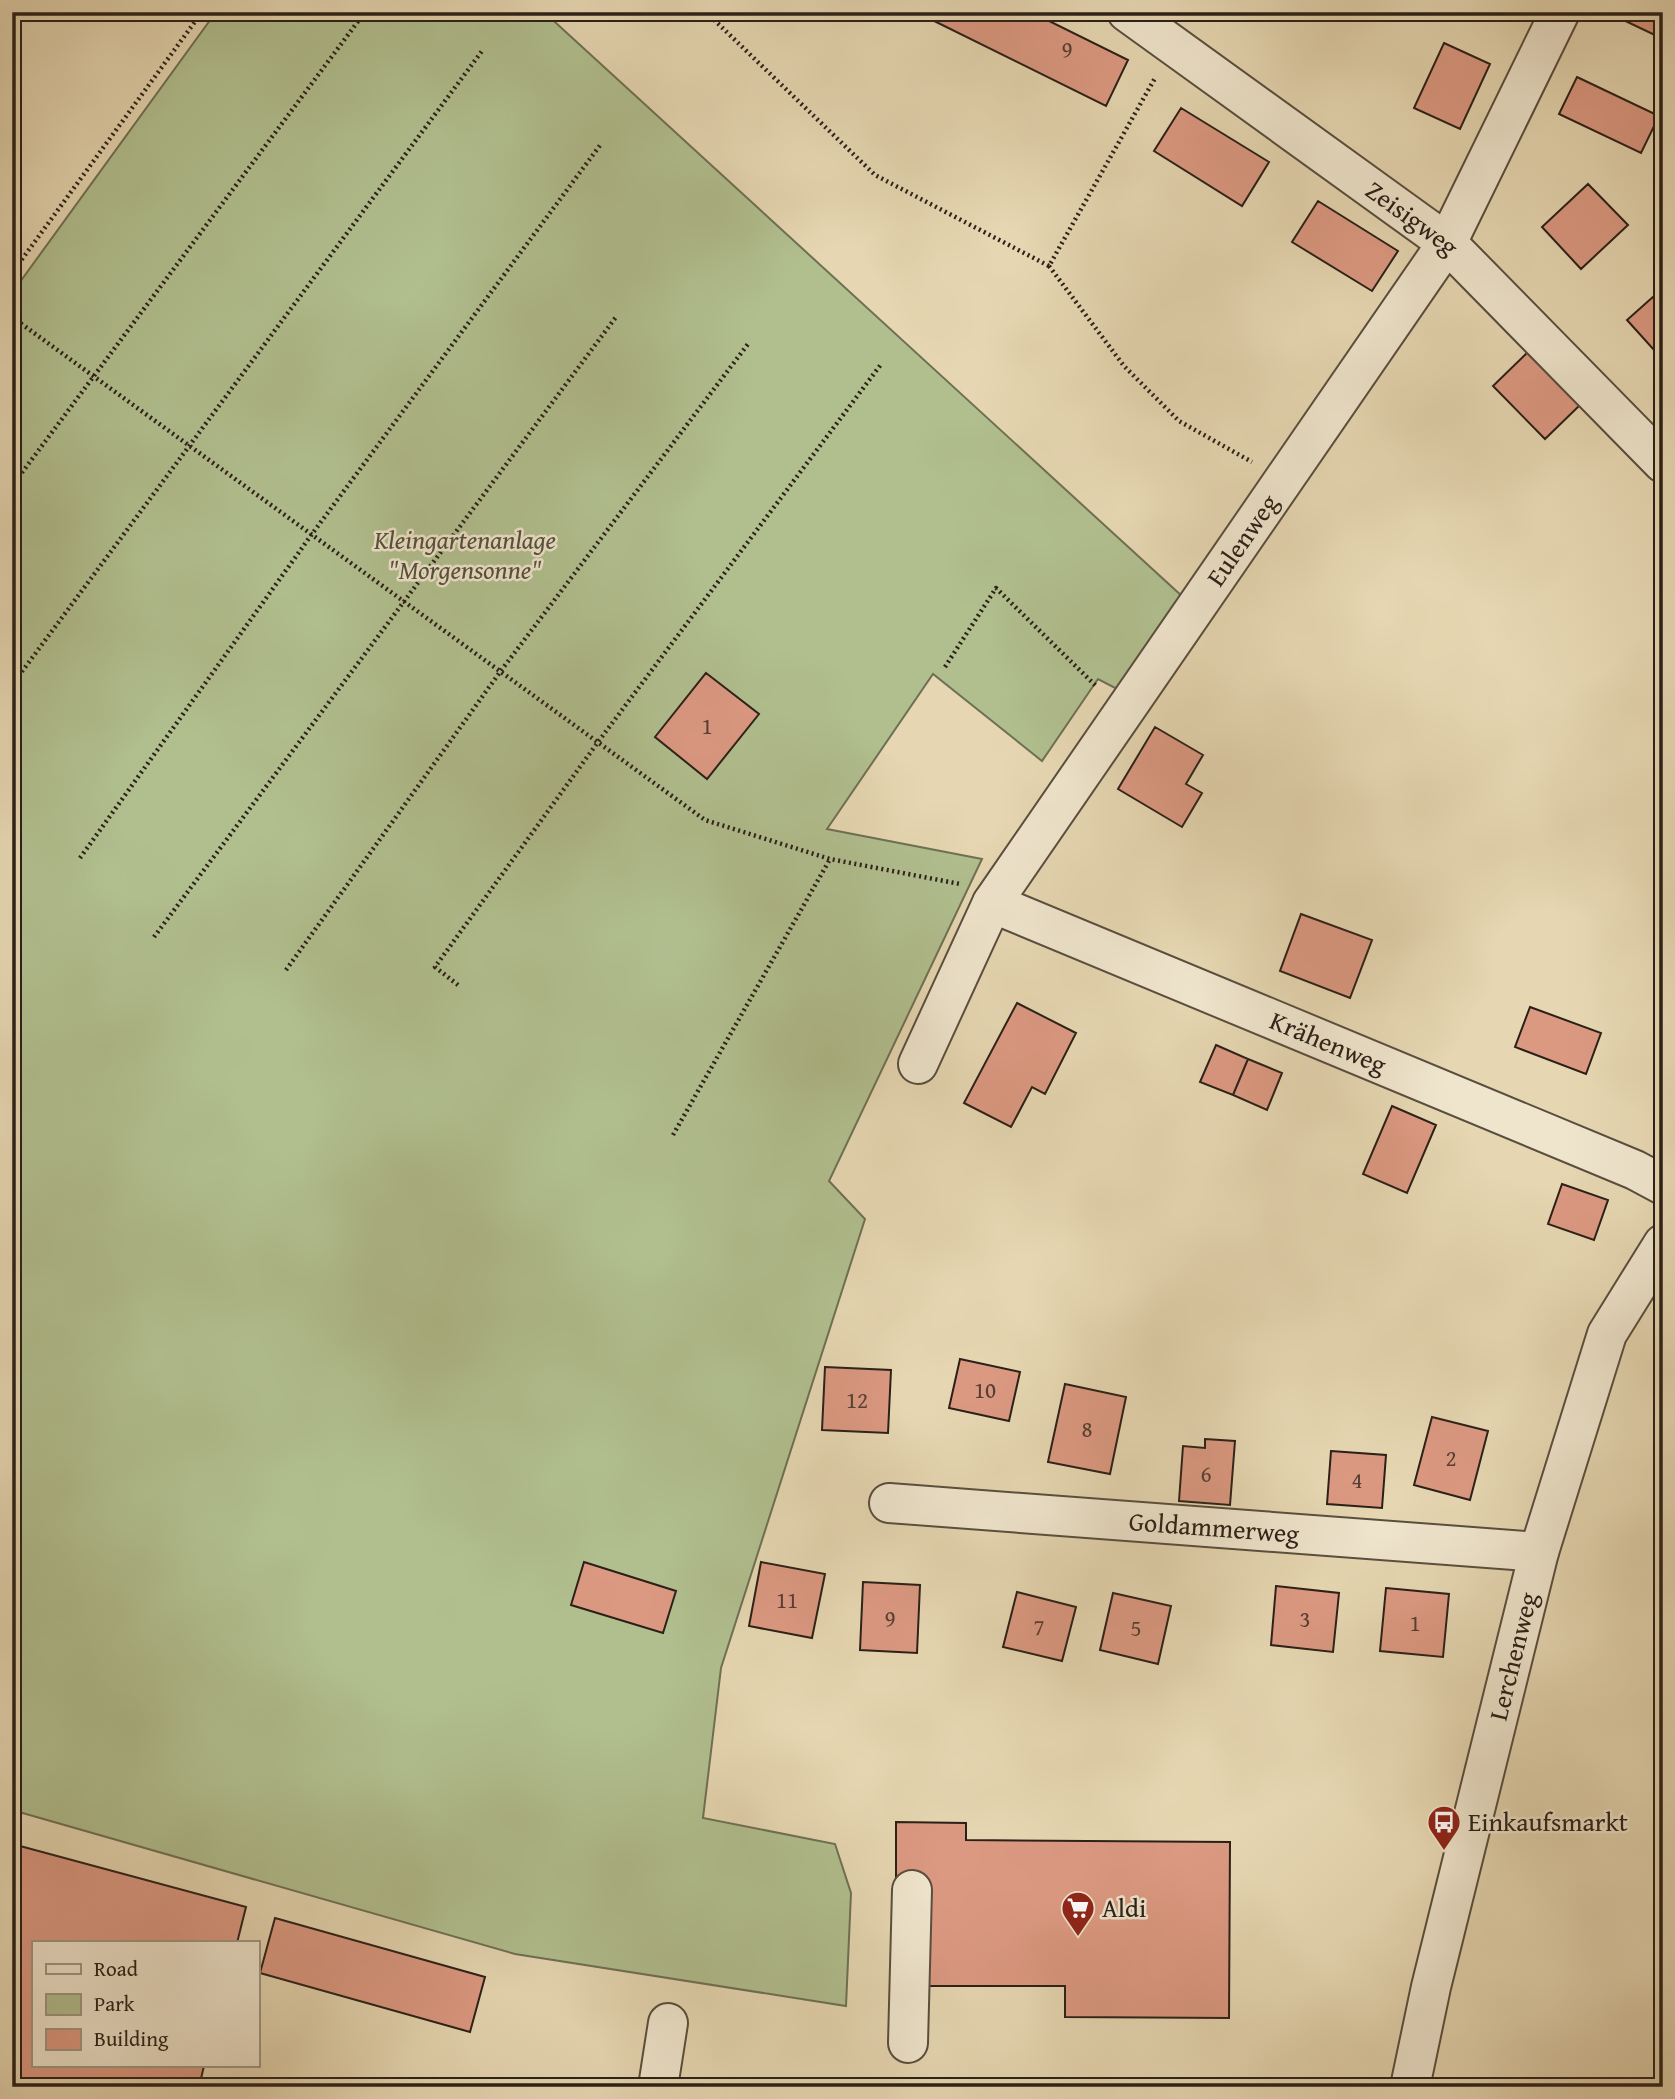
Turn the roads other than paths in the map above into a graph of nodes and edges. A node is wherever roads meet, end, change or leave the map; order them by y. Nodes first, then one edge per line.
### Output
1 (1128, 12) edge
2 (1560, 12) edge
3 (1447, 243) junction
4 (1663, 463) edge
5 (992, 903) junction
6 (918, 1064) dead end
7 (1663, 1185) edge
8 (1663, 1244) edge
9 (889, 1503) dead end
10 (1539, 1552) junction
11 (912, 1890) dead end
12 (668, 2023) dead end
13 (908, 2043) dead end
14 (658, 2087) edge
15 (1410, 2087) edge

1 - 3 street, Zeisigweg
2 - 3 street, Eulenweg
3 - 4 street, Zeisigweg
3 - 5 street, Eulenweg
5 - 6 street, Eulenweg
5 - 7 street, Krähenweg
8 - 10 street, Lerchenweg
9 - 10 street, Goldammerweg
10 - 15 street, Lerchenweg
11 - 13 street
12 - 14 street

